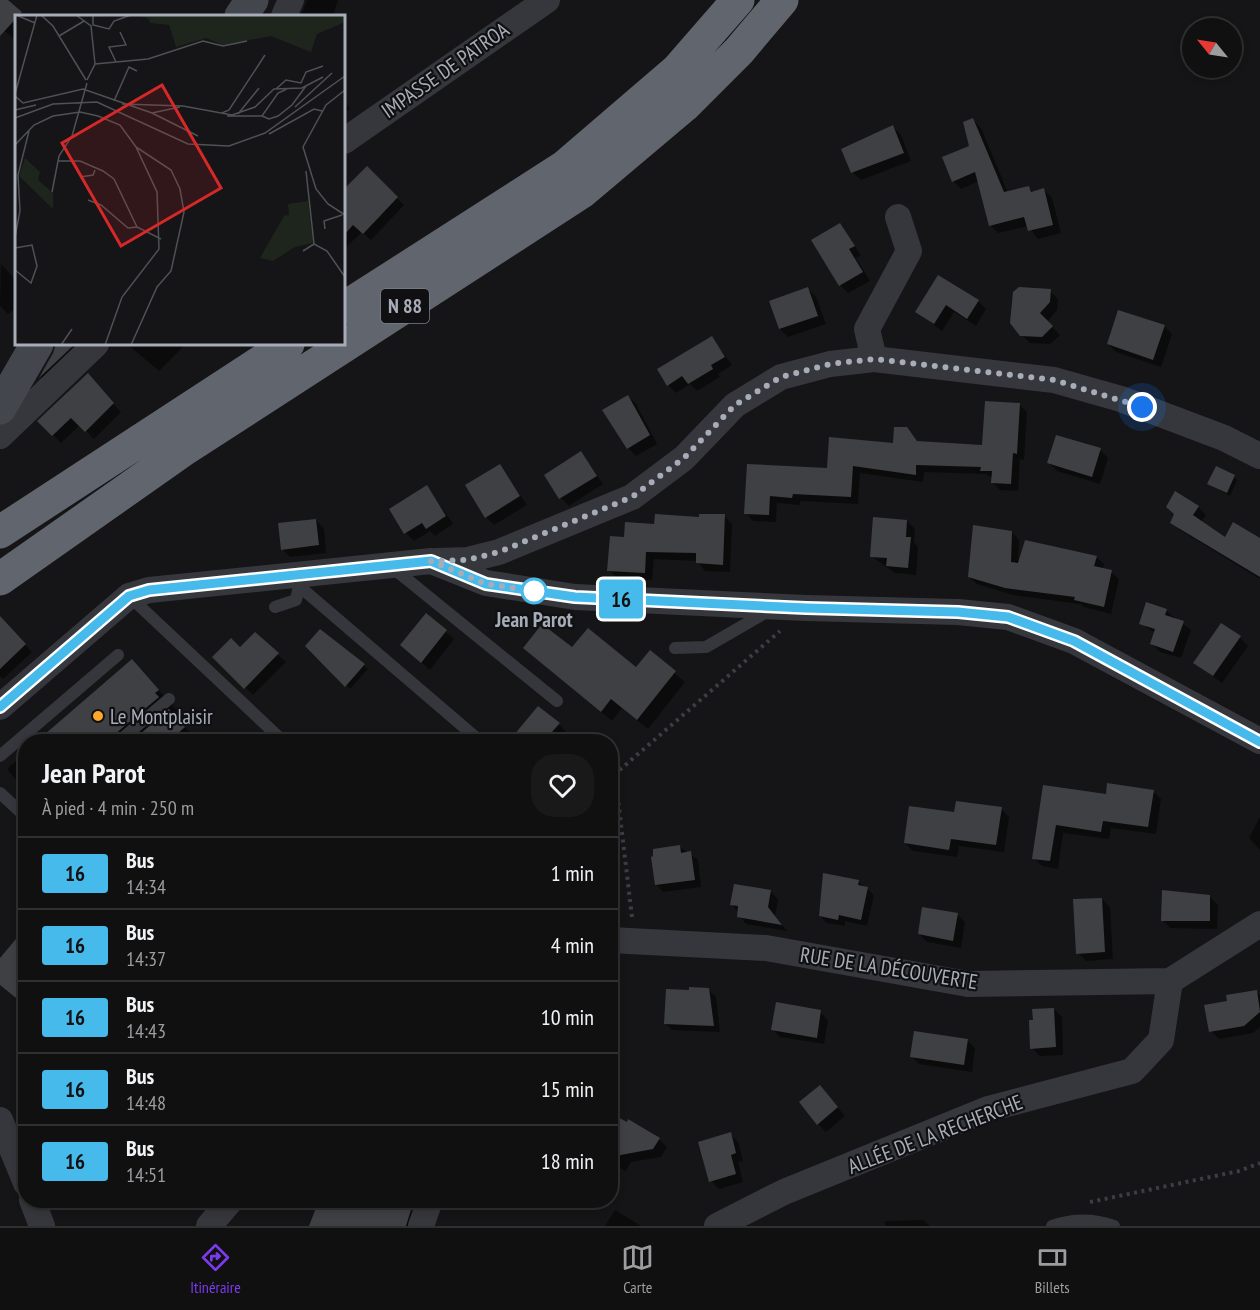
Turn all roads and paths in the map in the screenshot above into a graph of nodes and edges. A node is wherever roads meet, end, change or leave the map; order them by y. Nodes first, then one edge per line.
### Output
1 (252, 0) edge
2 (291, 0) edge
3 (547, 0) edge
4 (738, 0) edge
5 (782, 0) edge
6 (242, 15) edge
7 (284, 15) edge
8 (345, 140) edge
9 (898, 217) dead end
10 (345, 307) edge
11 (37, 345) edge
12 (95, 345) edge
13 (286, 345) edge
14 (874, 359) junction
15 (0, 408) edge
16 (0, 436) edge
17 (1260, 456) edge
18 (0, 532) edge
19 (431, 561) junction
20 (390, 565) junction
21 (0, 579) edge
22 (301, 580) junction
23 (129, 596) junction
24 (275, 607) dead end
25 (776, 607) junction
26 (766, 643) dead end
27 (675, 648) dead end
28 (118, 655) dead end
29 (169, 699) dead end
30 (557, 701) dead end
31 (0, 707) edge
32 (26, 734) edge
33 (127, 734) edge
34 (276, 734) edge
35 (472, 734) edge
36 (18, 741) edge
37 (1260, 741) edge
38 (0, 756) edge
39 (618, 771) edge
40 (0, 793) edge
41 (18, 810) edge
42 (618, 836) edge
43 (1260, 924) edge
44 (623, 940) edge
45 (1170, 981) junction
46 (0, 1120) edge
47 (1260, 1163) edge
48 (18, 1164) edge
49 (35, 1208) edge
50 (224, 1208) edge
51 (427, 1208) edge
52 (1065, 1221) junction
53 (42, 1226) edge
54 (209, 1226) edge
55 (421, 1226) edge
56 (717, 1226) edge
57 (1052, 1226) edge
58 (1114, 1226) edge

1 - 6 street
2 - 7 street
3 - 8 street, IMPASSE DE PATROA
4 - 10 highway, N 88
5 - 21 highway, N 88
9 - 14 street
11 - 15 street
12 - 16 street
13 - 18 highway
14 - 17 street
14 - 19 street
19 - 20 street
19 - 25 street
20 - 22 street
20 - 30 lane
22 - 23 street
22 - 24 lane
22 - 35 lane
23 - 31 street
23 - 34 lane
25 - 27 lane
25 - 37 street
26 - 39 path
28 - 32 lane
29 - 33 lane
36 - 38 lane
40 - 41 lane
42 - 44 path
43 - 45 street
44 - 45 street, RUE DE LA DÉCOUVERTE
45 - 56 street, ALLÉE DE LA RECHERCHE
46 - 48 street
47 - 52 path
49 - 53 street
50 - 54 street
51 - 55 street
52 - 57 lane
52 - 58 lane

